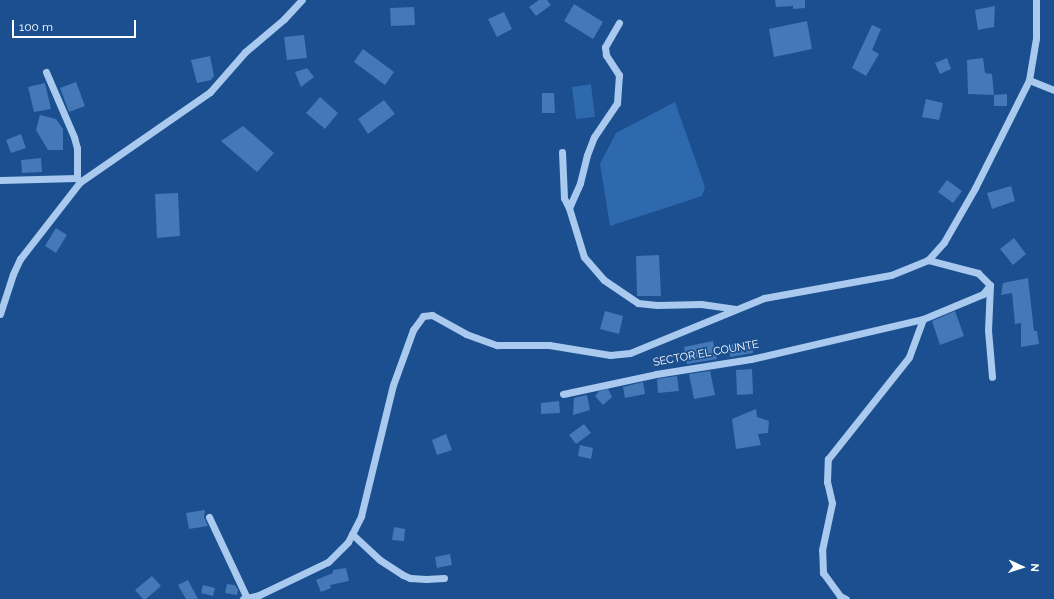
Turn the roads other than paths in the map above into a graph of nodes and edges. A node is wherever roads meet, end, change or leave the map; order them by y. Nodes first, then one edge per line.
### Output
1 (302, 0) edge
2 (1036, 0) edge
3 (619, 23) dead end
4 (46, 72) dead end
5 (1029, 80) junction
6 (1054, 90) edge
7 (562, 152) dead end
8 (0, 180) edge
9 (78, 180) junction
10 (569, 208) junction
11 (928, 260) junction
12 (990, 285) junction
13 (736, 309) junction
14 (0, 314) edge
15 (922, 319) junction
16 (992, 377) dead end
17 (563, 394) dead end
18 (209, 516) dead end
19 (352, 534) junction
20 (444, 578) dead end
21 (245, 599) edge
22 (846, 599) edge

1 - 9 street
2 - 5 street
3 - 10 street
4 - 9 street
5 - 6 street
5 - 11 street
7 - 10 street
8 - 9 street
9 - 14 street
10 - 13 street
11 - 12 street
11 - 13 street
12 - 15 street, SECTOR EL COUNTE
12 - 16 street
13 - 19 street
15 - 17 street, SECTOR EL COUNTE
15 - 22 street
18 - 21 street
19 - 20 street
19 - 21 street

